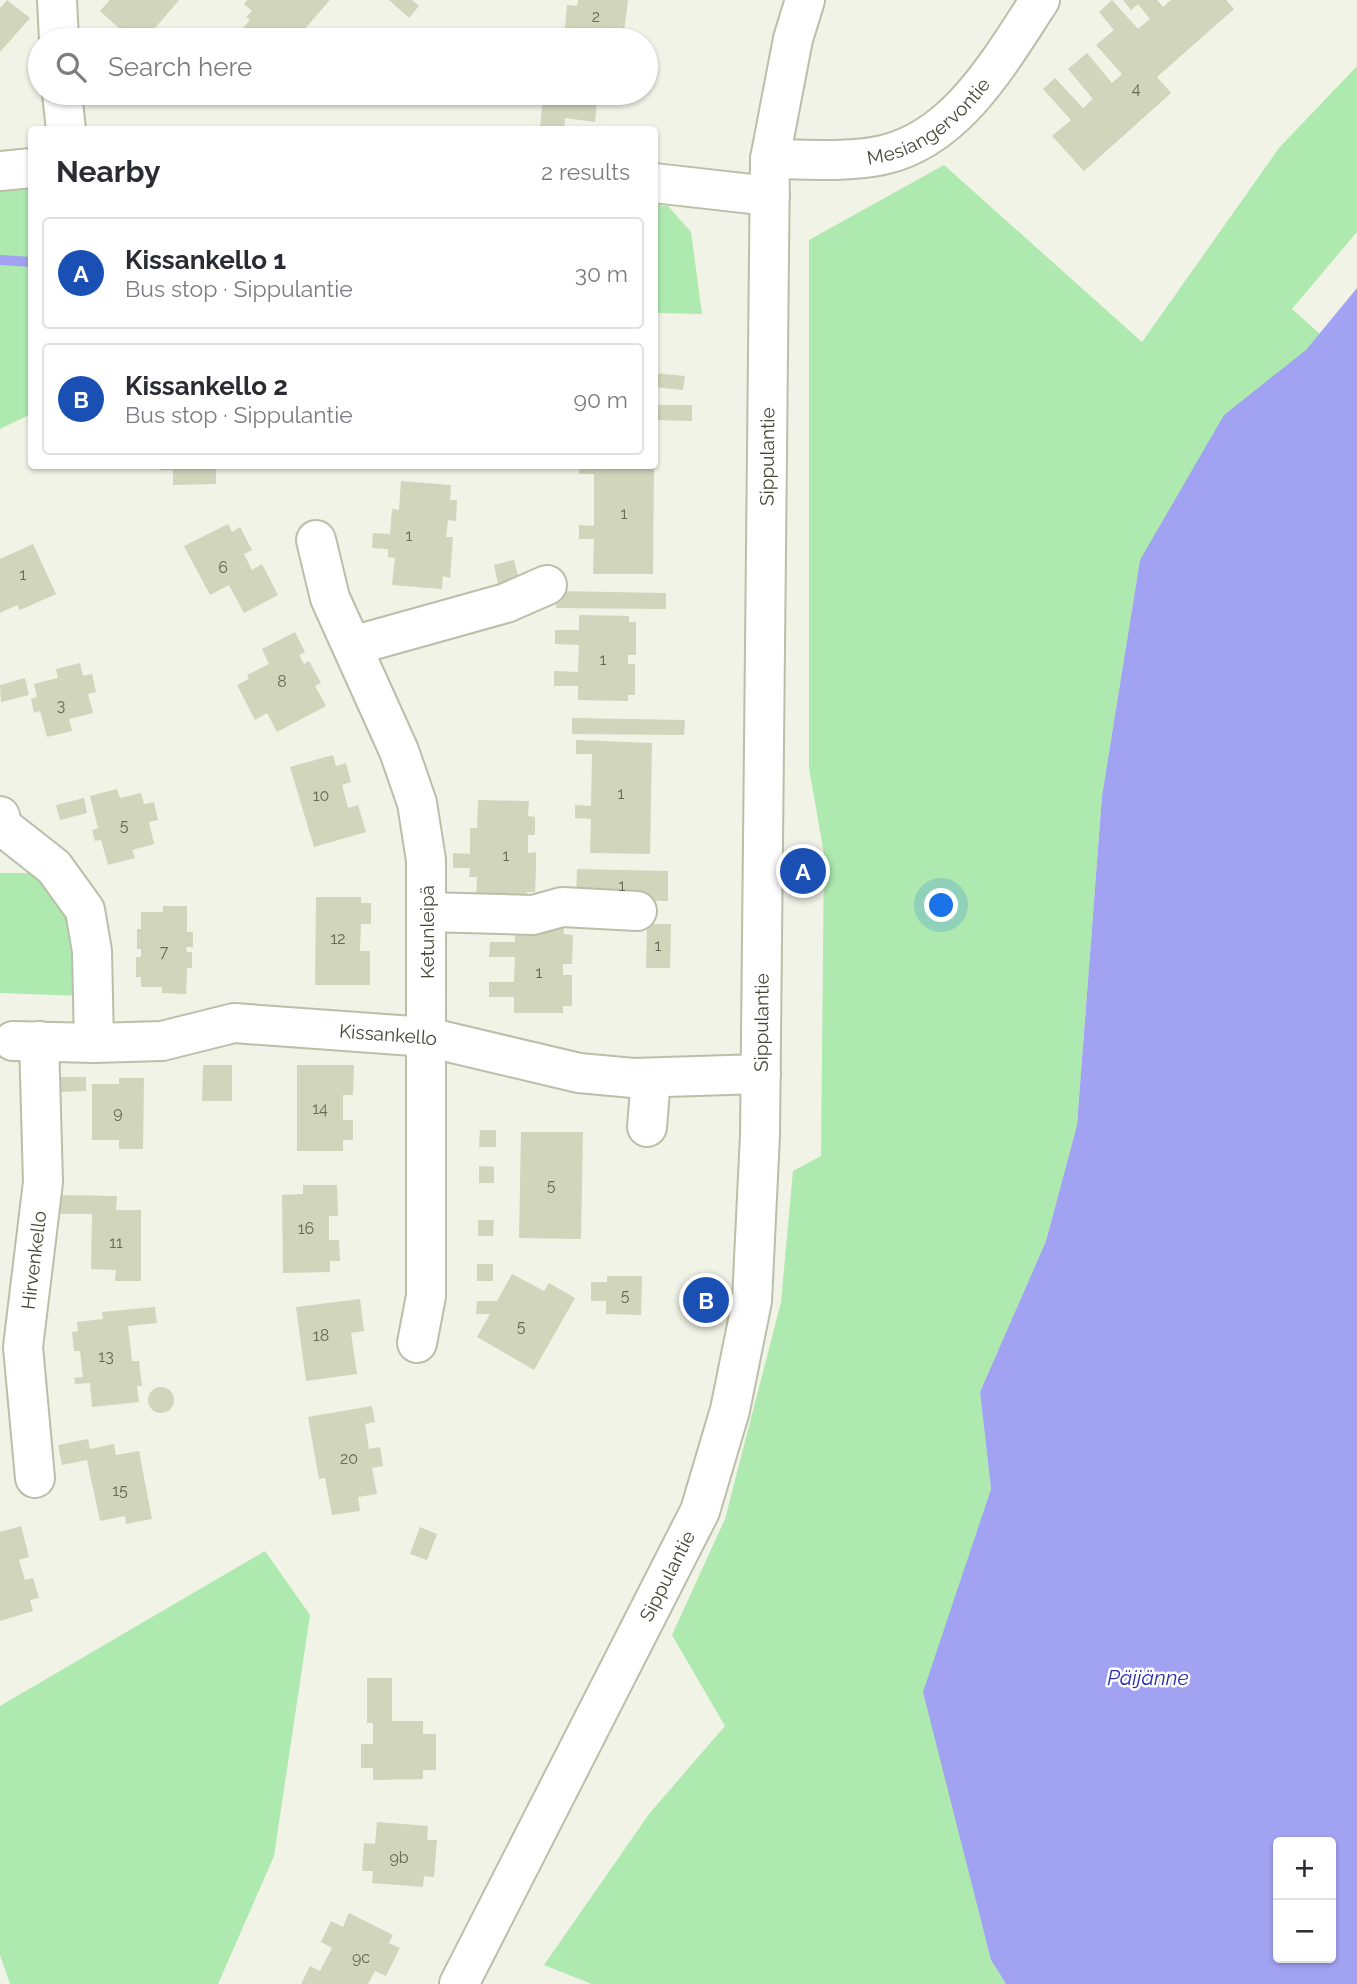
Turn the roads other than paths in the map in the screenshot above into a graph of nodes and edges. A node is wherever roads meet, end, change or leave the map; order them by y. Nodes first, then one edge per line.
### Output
1 (57, 0) edge
2 (805, 0) edge
3 (1040, 0) edge
4 (59, 28) edge
5 (63, 105) edge
6 (66, 126) edge
7 (28, 168) edge
8 (0, 172) edge
9 (770, 177) junction
10 (658, 183) edge
11 (316, 540) dead end
12 (547, 585) dead end
13 (352, 646) junction
14 (0, 816) edge
15 (637, 911) dead end
16 (426, 912) junction
17 (427, 1037) junction
18 (26, 1041) joint
19 (94, 1043) junction
20 (761, 1074) junction
21 (652, 1078) junction
22 (647, 1127) dead end
23 (417, 1343) dead end
24 (34, 1478) dead end
25 (459, 1984) edge

1 - 4 street
2 - 9 street, Sippulantie
3 - 9 street, Mesiangervontie
5 - 6 street
7 - 8 street
9 - 10 street, Mesiangervontie
9 - 20 street, Sippulantie
11 - 13 street, Ketunleipä
12 - 13 street
13 - 16 street, Ketunleipä
14 - 19 street
15 - 16 street
16 - 17 street, Ketunleipä
17 - 19 street, Kissankello
17 - 21 street, Kissankello
17 - 23 street, Ketunleipä
18 - 19 street, Kissankello
18 - 24 street, Hirvenkello
20 - 21 street, Kissankello
20 - 25 street, Sippulantie
21 - 22 street

